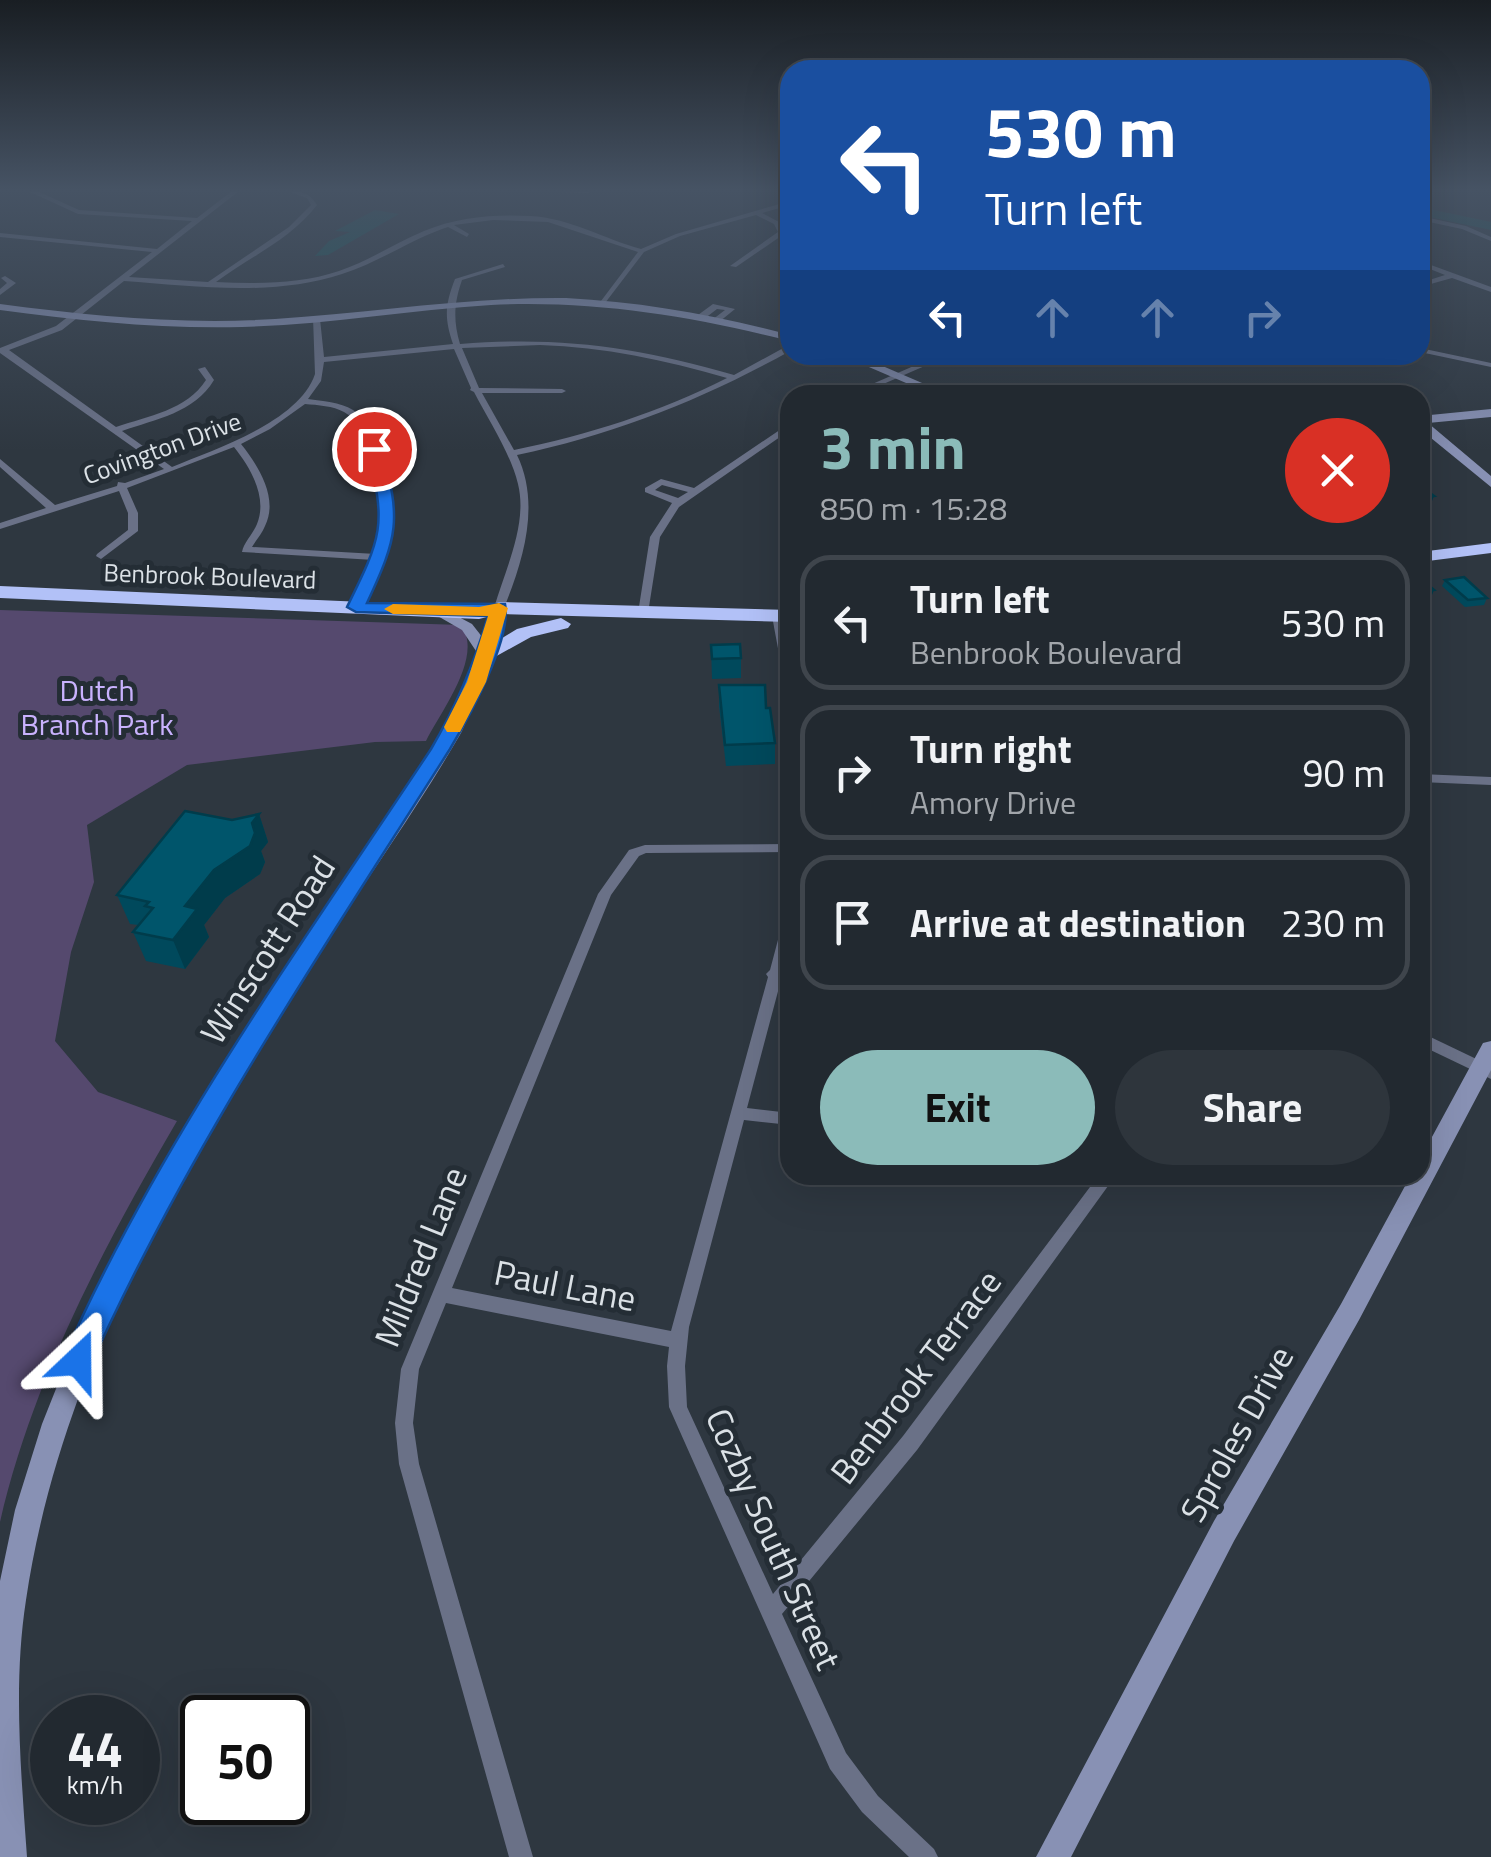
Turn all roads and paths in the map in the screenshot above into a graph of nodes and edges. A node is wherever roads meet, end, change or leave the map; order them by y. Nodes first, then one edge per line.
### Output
1 (6, 278) dead end
2 (220, 278) edge
3 (316, 278) edge
4 (463, 278) edge
5 (623, 278) edge
6 (1455, 278) edge
7 (122, 279) joint
8 (210, 284) junction
9 (1491, 290) edge
10 (0, 293) edge
11 (602, 305) junction
12 (449, 306) junction
13 (0, 307) edge
14 (75, 316) junction
15 (701, 317) junction
16 (316, 319) junction
17 (716, 320) junction
18 (780, 336) edge
19 (460, 347) junction
20 (1, 350) edge
21 (1430, 352) edge
22 (780, 354) edge
23 (320, 360) junction
24 (874, 365) edge
25 (921, 365) edge
26 (1491, 365) edge
27 (202, 370) dead end
28 (898, 374) junction
29 (736, 378) junction
30 (873, 385) edge
31 (922, 385) edge
32 (474, 390) junction
33 (562, 391) dead end
34 (305, 401) junction
35 (1491, 413) edge
36 (1430, 421) edge
37 (116, 430) junction
38 (1430, 431) edge
39 (780, 433) edge
40 (237, 444) junction
41 (510, 454) junction
42 (0, 462) edge
43 (168, 468) junction
44 (121, 484) junction
45 (1491, 484) edge
46 (694, 490) junction
47 (679, 502) junction
48 (52, 508) junction
49 (0, 526) edge
50 (1491, 532) edge
51 (1430, 541) edge
52 (1491, 548) edge
53 (101, 556) dead end
54 (1430, 556) edge
55 (380, 557) junction
56 (0, 592) edge
57 (356, 607) junction
58 (437, 611) junction
59 (491, 614) junction
60 (643, 614) junction
61 (780, 622) edge
62 (780, 622) edge
63 (561, 624) junction
64 (486, 654) junction
65 (1430, 778) edge
66 (1491, 781) edge
67 (780, 848) edge
68 (780, 981) edge
69 (1430, 1042) edge
70 (1488, 1064) edge
71 (737, 1114) junction
72 (780, 1118) edge
73 (1430, 1168) edge
74 (1101, 1185) edge
75 (1421, 1185) edge
76 (440, 1294) junction
77 (678, 1341) junction
78 (5, 1603) edge
79 (770, 1613) junction
80 (10, 1857) edge
81 (521, 1857) edge
82 (926, 1857) edge
83 (1052, 1857) edge

1 - 10 street
2 - 8 street
3 - 8 street
4 - 12 street
5 - 11 street
6 - 9 street
7 - 8 street
7 - 14 street
11 - 12 street
11 - 15 street
12 - 16 street
12 - 19 street
13 - 14 street
14 - 16 street
14 - 20 street
15 - 17 street
15 - 17 street
16 - 23 street
17 - 18 street
19 - 23 street
19 - 29 street
19 - 32 street
20 - 37 street
21 - 26 street
22 - 29 street
23 - 34 street
24 - 28 street
25 - 28 street
27 - 37 street
28 - 30 street
28 - 31 street
29 - 41 street
32 - 33 street
32 - 41 street
34 - 40 street, Covington Drive
34 - 55 street
35 - 36 street
37 - 43 street
38 - 45 street
39 - 46 street
40 - 43 street, Covington Drive
40 - 55 street
41 - 59 street
42 - 48 street
43 - 44 street, Covington Drive
44 - 48 street, Covington Drive
44 - 53 street
46 - 47 street
46 - 47 street
47 - 60 street
48 - 49 street, Covington Drive
50 - 51 highway
52 - 54 highway
55 - 57 street
56 - 57 highway, Benbrook Boulevard
57 - 58 highway, Benbrook Boulevard
58 - 59 highway, Benbrook Boulevard
58 - 64 street
59 - 60 highway, Benbrook Boulevard
59 - 63 highway, Benbrook Boulevard
59 - 64 street, Winscott Road
60 - 61 highway, Benbrook Boulevard
62 - 63 highway, Benbrook Boulevard
63 - 64 highway
64 - 78 street, Winscott Road
65 - 66 street
67 - 76 street, Mildred Lane
68 - 71 street, Cozby South Street
69 - 70 street
70 - 73 street, Sproles Drive
71 - 72 street
71 - 77 street, Cozby South Street
74 - 79 street, Benbrook Terrace
75 - 83 street, Sproles Drive
76 - 77 street, Paul Lane
76 - 81 street, Mildred Lane
77 - 79 street, Cozby South Street
78 - 80 street, Winscott Road
79 - 82 street, Cozby South Street

